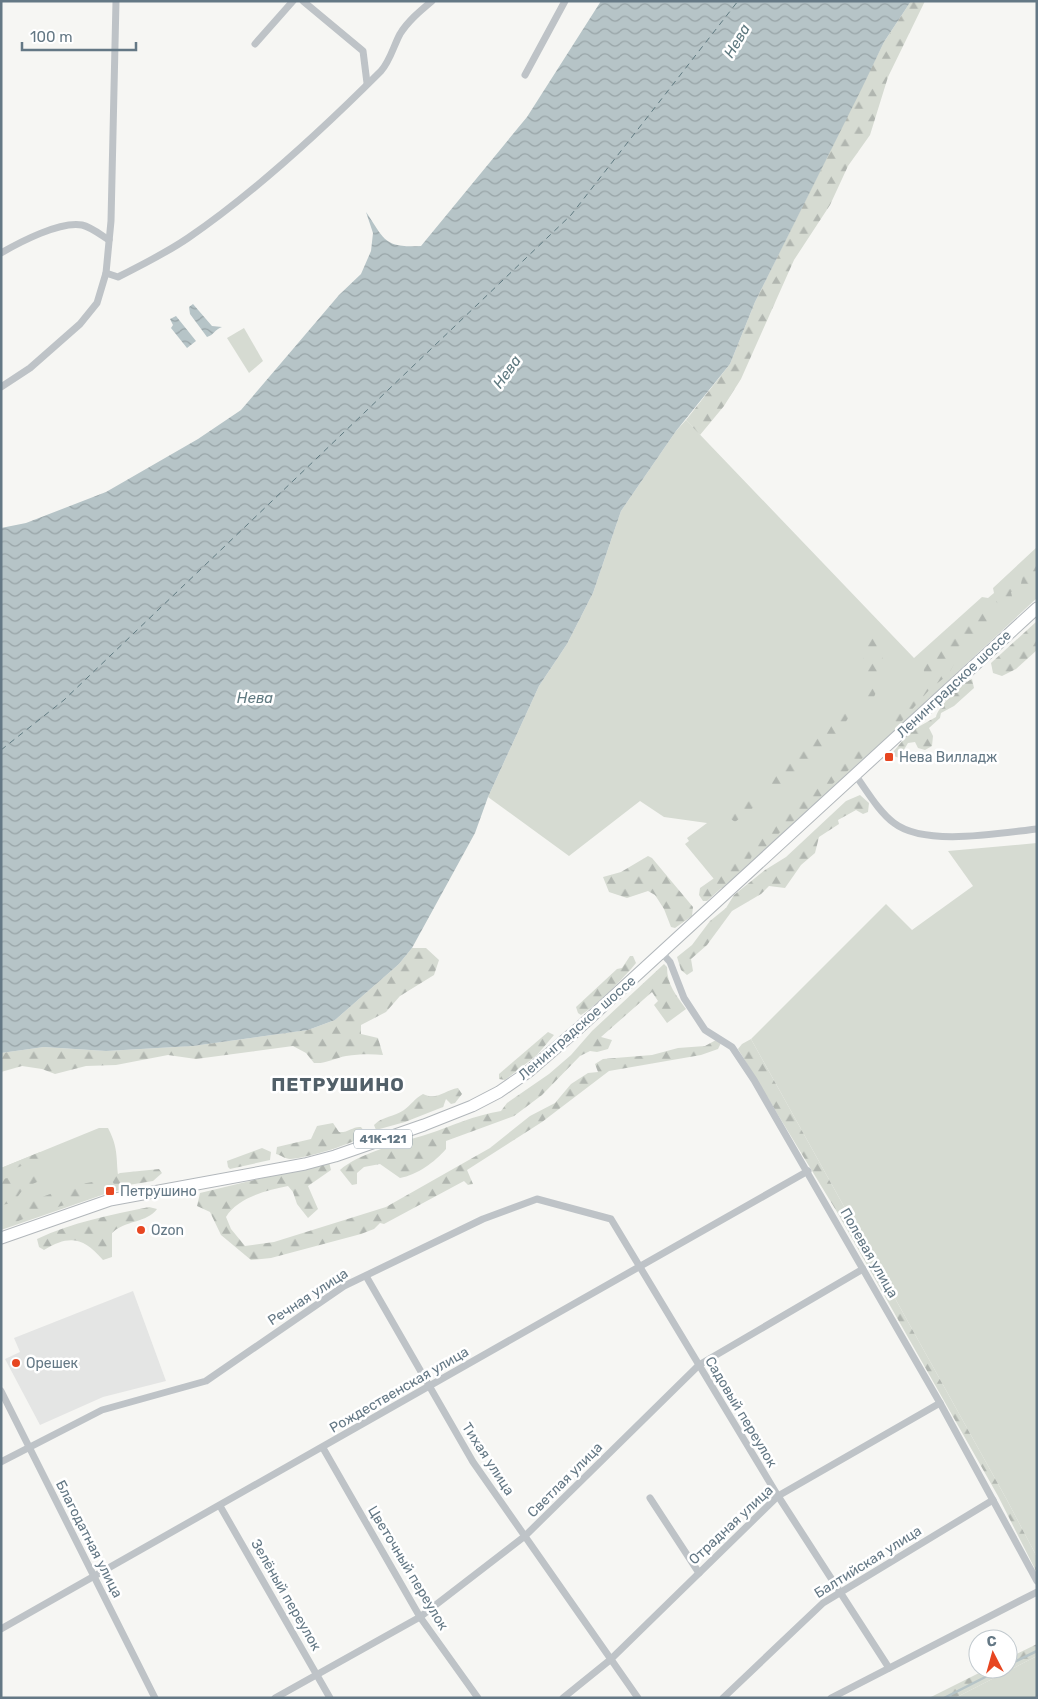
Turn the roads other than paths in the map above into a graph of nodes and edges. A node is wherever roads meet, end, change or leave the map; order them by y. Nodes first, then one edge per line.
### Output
1 (116, 1) edge
2 (293, 1) edge
3 (303, 1) edge
4 (432, 1) edge
5 (566, 1) edge
6 (255, 44) dead end
7 (525, 75) dead end
8 (367, 83) junction
9 (109, 240) junction
10 (1, 252) edge
11 (106, 273) junction
12 (1, 387) edge
13 (1037, 608) edge
14 (856, 776) junction
15 (1037, 829) edge
16 (662, 952) junction
17 (808, 1171) junction
18 (1, 1238) edge
19 (642, 1267) junction
20 (863, 1270) junction
21 (366, 1276) junction
22 (698, 1365) junction
23 (429, 1387) junction
24 (1, 1391) edge
25 (940, 1403) junction
26 (29, 1447) junction
27 (323, 1448) junction
28 (1, 1462) edge
29 (778, 1496) junction
30 (650, 1498) dead end
31 (993, 1500) junction
32 (220, 1506) junction
33 (525, 1536) junction
34 (699, 1572) junction
35 (94, 1577) junction
36 (1037, 1581) edge
37 (841, 1591) junction
38 (1037, 1592) edge
39 (420, 1617) junction
40 (1, 1629) edge
41 (610, 1660) junction
42 (890, 1668) junction
43 (317, 1674) junction
44 (155, 1698) edge
45 (276, 1698) edge
46 (330, 1698) edge
47 (478, 1698) edge
48 (563, 1698) edge
49 (638, 1698) edge
50 (723, 1698) edge
51 (831, 1698) edge

1 - 9 street
2 - 6 street
3 - 8 street
4 - 8 street
5 - 7 street
8 - 11 street
9 - 10 street
9 - 11 street
11 - 12 street
13 - 14 main road, Ленинградское шоссе / 41К-121
14 - 15 street
14 - 16 main road, Ленинградское шоссе / 41К-121
16 - 17 street, Полевая улица
16 - 18 main road, Ленинградское шоссе / 41К-121
17 - 19 street, Рождественская улица
17 - 20 street, Полевая улица
19 - 21 street, Речная улица
19 - 22 street, Садовый переулок
19 - 23 street, Рождественская улица
20 - 22 street, Светлая улица
20 - 25 street, Полевая улица
21 - 23 street, Тихая улица
21 - 26 street, Речная улица
22 - 29 street, Садовый переулок
22 - 33 street, Светлая улица
23 - 27 street, Рождественская улица
23 - 33 street, Тихая улица
24 - 26 street, Благодатная улица
25 - 29 street, Отрадная улица
25 - 31 street, Полевая улица
26 - 28 street, Речная улица
26 - 35 street, Благодатная улица
27 - 32 street, Рождественская улица
27 - 39 street, Цветочный переулок
29 - 34 street, Отрадная улица
29 - 37 street, Садовый переулок
30 - 34 street
31 - 36 street, Полевая улица
31 - 37 street, Балтийская улица
32 - 35 street, Рождественская улица
32 - 43 street, Зелёный переулок
33 - 39 street, Светлая улица
33 - 41 street, Тихая улица
34 - 41 street, Отрадная улица
35 - 40 street, Рождественская улица
35 - 44 street, Благодатная улица
37 - 42 street, Садовый переулок
37 - 50 street, Балтийская улица
38 - 42 street
39 - 43 street, Светлая улица
39 - 47 street, Цветочный переулок
41 - 48 street, Отрадная улица
41 - 49 street, Тихая улица
42 - 51 street
43 - 45 street, Светлая улица
43 - 46 street, Зелёный переулок

